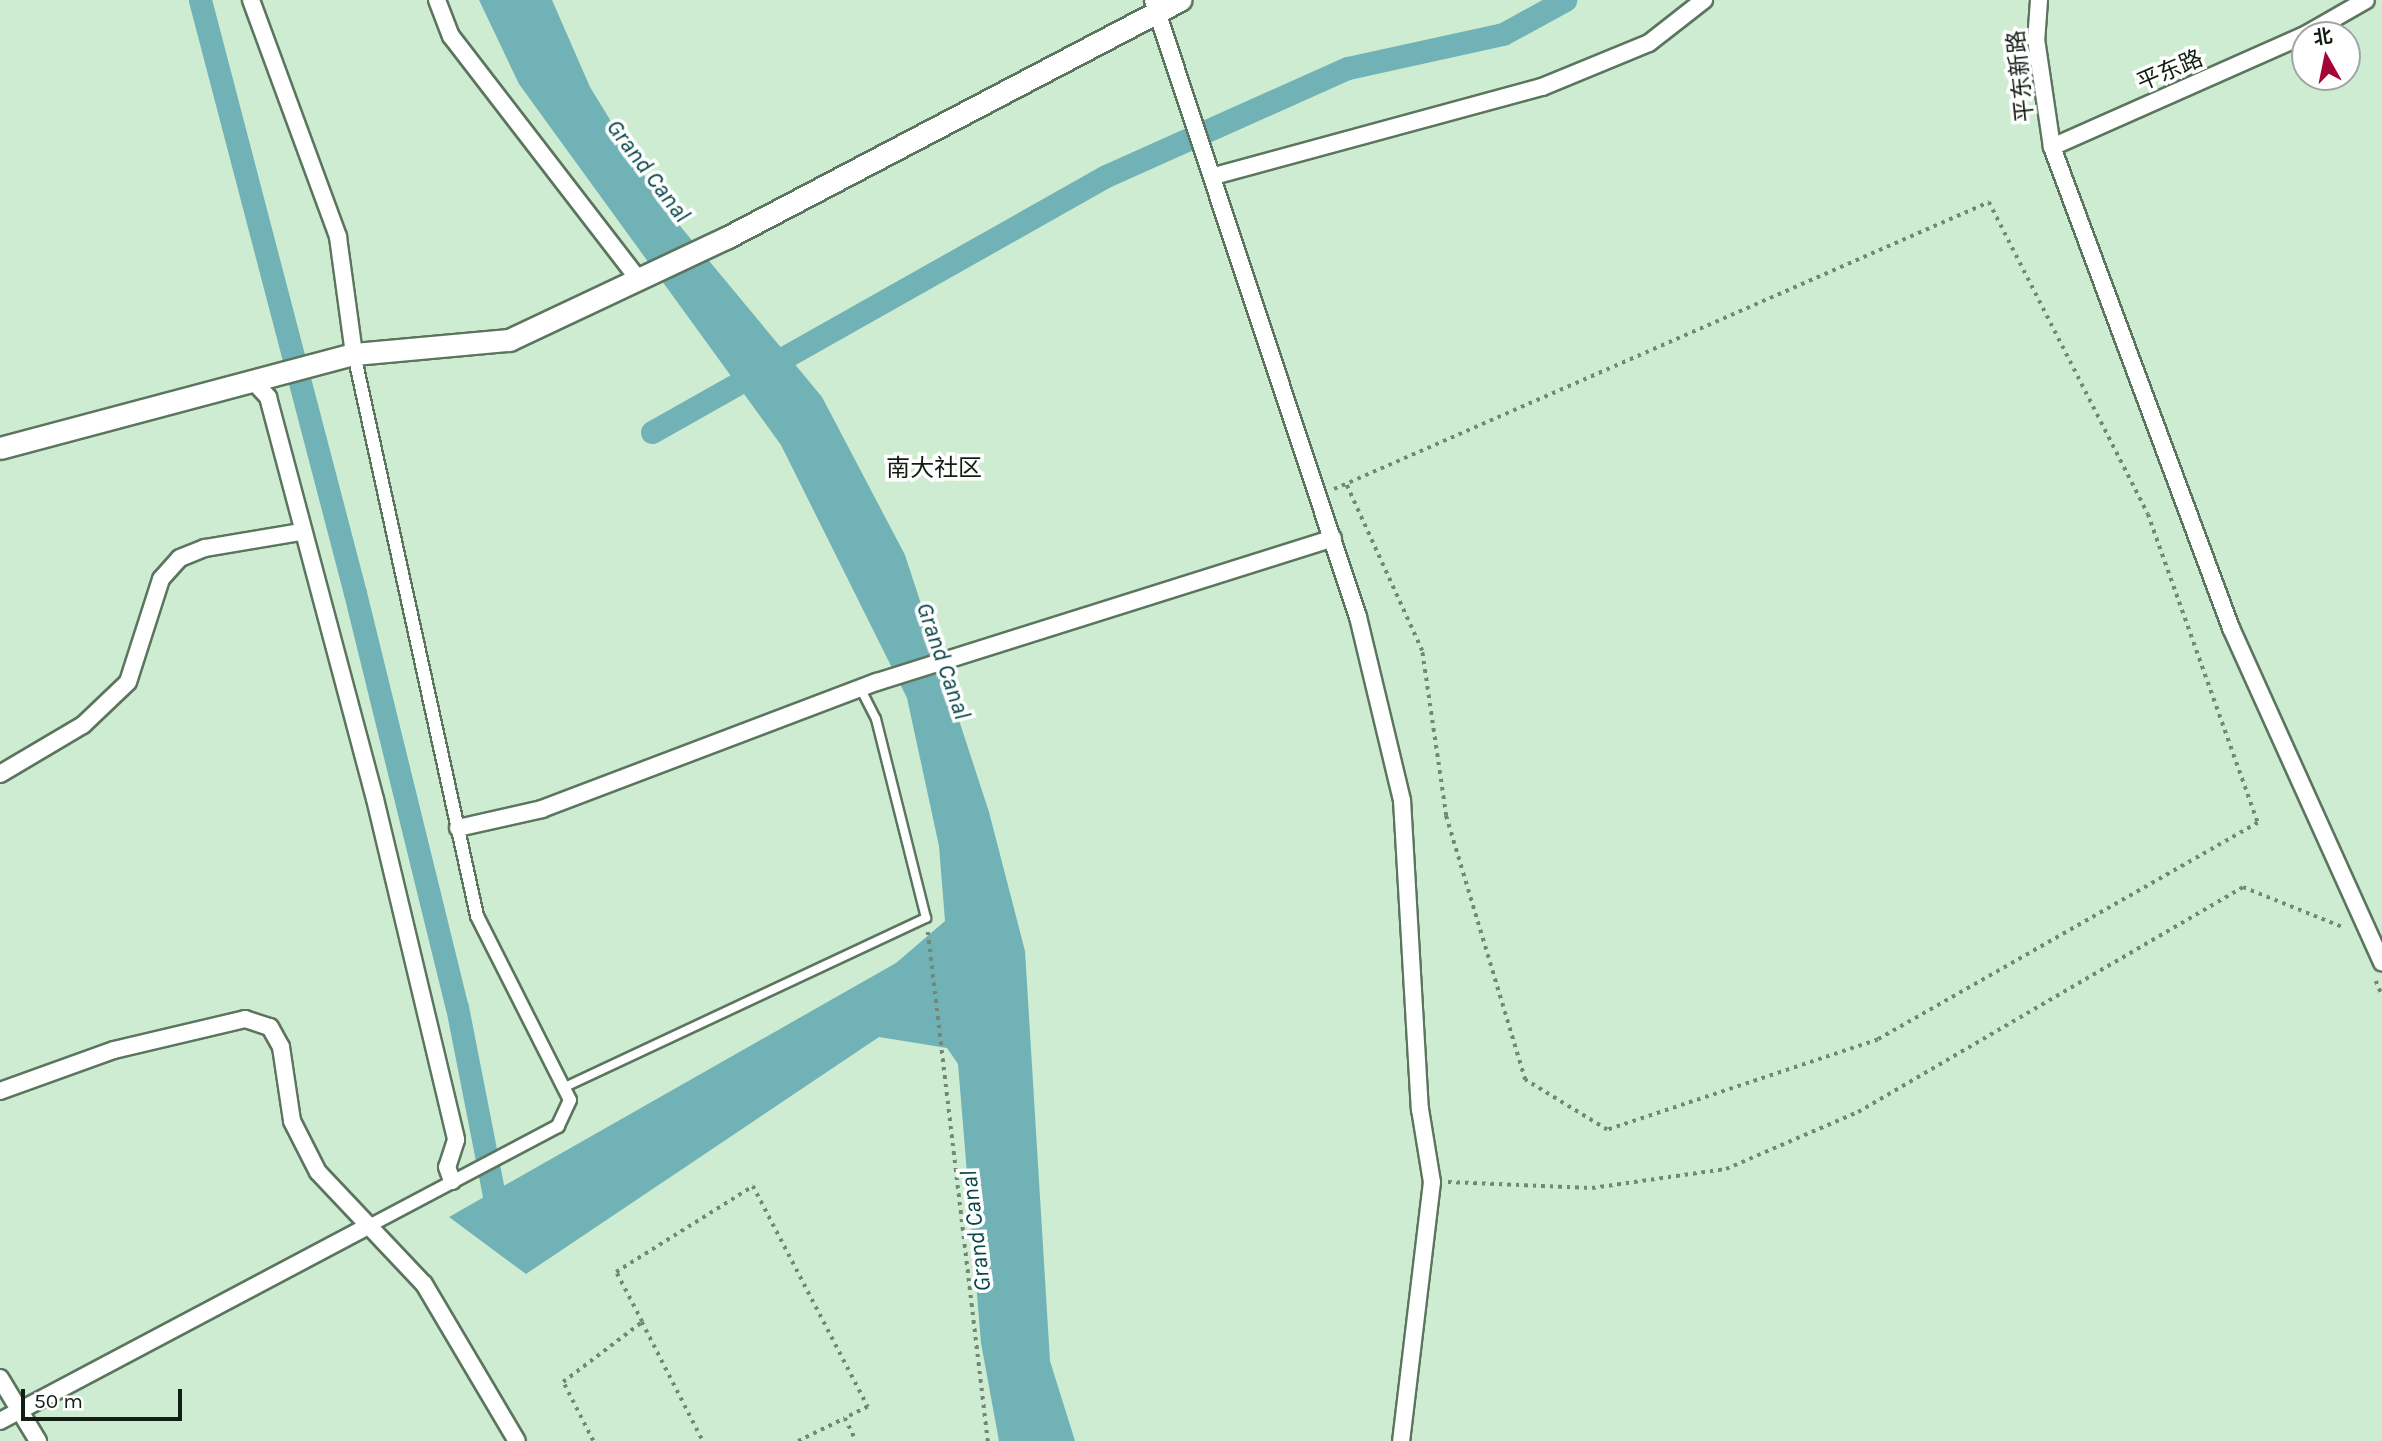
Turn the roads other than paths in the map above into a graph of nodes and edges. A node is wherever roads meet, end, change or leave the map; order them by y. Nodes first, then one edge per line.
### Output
1 (251, 0) edge
2 (437, 0) edge
3 (1180, 0) edge
4 (1704, 0) edge
5 (2039, 0) edge
6 (2366, 0) edge
7 (1155, 6) edge
8 (2329, 21) edge
9 (2291, 41) edge
10 (2052, 146) junction
11 (1214, 175) junction
12 (638, 279) junction
13 (348, 356) junction
14 (257, 381) junction
15 (0, 447) edge
16 (301, 532) junction
17 (1333, 538) junction
18 (860, 688) junction
19 (0, 774) edge
20 (458, 828) junction
21 (2377, 968) edge
22 (563, 1088) junction
23 (0, 1091) edge
24 (452, 1181) junction
25 (365, 1228) junction
26 (0, 1378) edge
27 (21, 1410) junction
28 (0, 1422) edge
29 (38, 1441) edge
30 (517, 1441) edge
31 (1401, 1441) edge

1 - 13 street
2 - 12 street
3 - 7 street
4 - 11 street
5 - 10 street, 平东新路
6 - 8 street, 平东路
7 - 11 street
7 - 12 street
9 - 10 street, 平东路
10 - 21 street, 平东新路
11 - 17 street
12 - 13 street
13 - 14 street
13 - 20 street
14 - 15 street
14 - 16 street
16 - 19 street
16 - 24 street
17 - 18 street
17 - 31 street
18 - 20 street
18 - 22 lane
20 - 22 street
22 - 24 street
23 - 25 street
24 - 25 street
25 - 27 street
25 - 30 street
26 - 27 street
27 - 28 street
27 - 29 street

